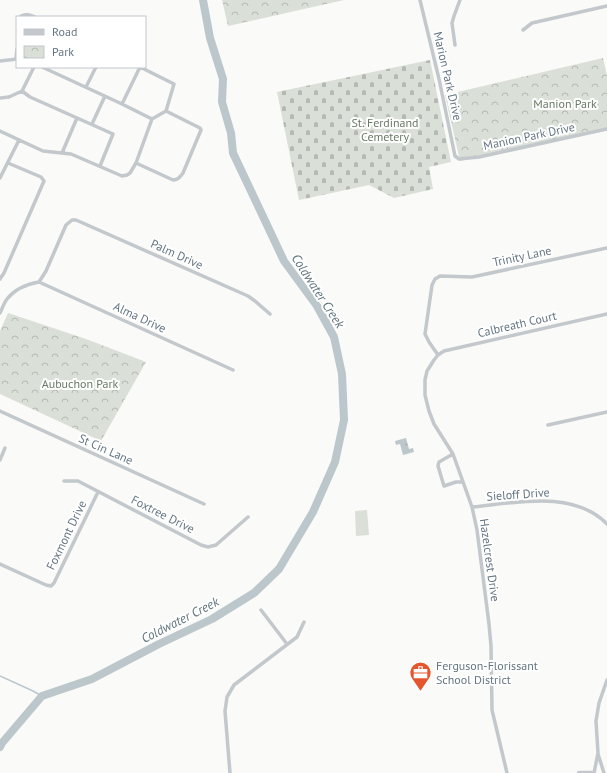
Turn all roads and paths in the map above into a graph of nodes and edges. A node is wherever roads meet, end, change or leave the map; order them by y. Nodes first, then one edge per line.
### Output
1 (420, 0) edge
2 (460, 0) edge
3 (607, 6) edge
4 (21, 16) edge
5 (32, 16) edge
6 (523, 30) dead end
7 (455, 45) dead end
8 (16, 59) edge
9 (0, 61) edge
10 (34, 68) edge
11 (44, 68) edge
12 (96, 68) edge
13 (140, 68) edge
14 (142, 68) edge
15 (86, 87) junction
16 (22, 91) junction
17 (105, 96) junction
18 (0, 98) edge
19 (122, 104) junction
20 (166, 111) junction
21 (77, 118) junction
22 (152, 119) junction
23 (92, 124) junction
24 (607, 129) edge
25 (0, 131) edge
26 (19, 140) junction
27 (62, 153) junction
28 (455, 156) joint
29 (8, 162) junction
30 (136, 163) junction
31 (0, 165) edge
32 (100, 166) junction
33 (5, 168) junction
34 (0, 178) edge
35 (607, 248) edge
36 (0, 279) edge
37 (39, 282) junction
38 (0, 314) edge
39 (270, 314) dead end
40 (607, 314) edge
41 (438, 355) junction
42 (434, 360) joint
43 (233, 370) dead end
44 (0, 411) edge
45 (607, 412) edge
46 (548, 425) dead end
47 (6, 448) dead end
48 (453, 454) junction
49 (0, 460) edge
50 (64, 481) dead end
51 (463, 482) junction
52 (98, 492) junction
53 (204, 504) dead end
54 (472, 507) junction
55 (248, 517) dead end
56 (607, 524) edge
57 (0, 564) edge
58 (261, 610) dead end
59 (304, 622) dead end
60 (287, 644) junction
61 (607, 680) edge
62 (598, 753) junction
63 (230, 773) edge
64 (507, 773) edge
65 (579, 773) edge
66 (591, 773) edge
67 (594, 773) edge
68 (604, 773) edge

1 - 28 street, Marion Park Drive
2 - 7 street
3 - 6 street
4 - 5 street
8 - 9 street
10 - 16 street
11 - 15 street
12 - 15 street
13 - 19 street
14 - 20 street
15 - 17 street
16 - 18 street
16 - 21 street
17 - 19 street
17 - 23 street
19 - 22 street
20 - 22 street
20 - 30 street
21 - 23 street
21 - 27 street
22 - 30 street
23 - 32 street
24 - 28 street, Manion Park Drive
25 - 26 street
26 - 27 street
26 - 29 street
27 - 32 street
29 - 33 street
29 - 36 street
30 - 32 street
31 - 33 street
33 - 34 street
35 - 41 street, Trinity Lane
37 - 38 street
37 - 39 street, Palm Drive
37 - 43 street, Alma Drive
40 - 41 street, Calbreath Court
41 - 42 street, Calbreath Court
42 - 48 street, Hazelcrest Drive
44 - 53 street, St Cin Lane
45 - 46 street
47 - 49 street
48 - 51 street, Hazelcrest Drive
48 - 51 street
50 - 52 street, Foxtree Drive
51 - 54 street, Hazelcrest Drive
52 - 55 street, Foxtree Drive
52 - 57 street, Foxmont Drive
54 - 56 street, Sieloff Drive
54 - 64 street, Hazelcrest Drive
58 - 60 street
59 - 60 street
60 - 63 street
61 - 62 street
62 - 67 street
62 - 68 street
65 - 66 street

